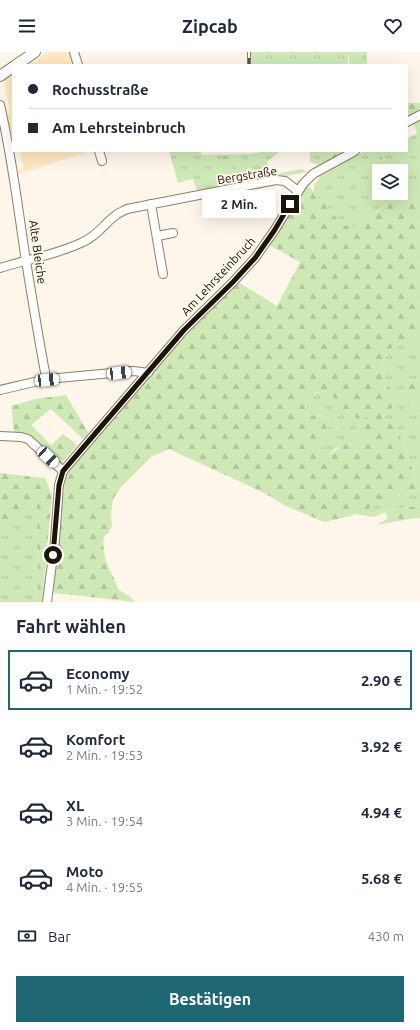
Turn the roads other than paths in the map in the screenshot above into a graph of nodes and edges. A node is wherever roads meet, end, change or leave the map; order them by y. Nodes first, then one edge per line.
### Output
1 (35, 52) edge
2 (74, 52) edge
3 (17, 64) edge
4 (78, 64) edge
5 (12, 68) edge
6 (0, 76) edge
7 (0, 105) edge
8 (420, 115) edge
9 (408, 121) edge
10 (4, 137) edge
11 (99, 152) edge
12 (353, 152) edge
13 (102, 161) dead end
14 (298, 191) junction
15 (151, 204) junction
16 (173, 233) dead end
17 (157, 236) junction
18 (26, 261) junction
19 (0, 268) edge
20 (163, 274) dead end
21 (45, 372) dead end
22 (148, 373) junction
23 (0, 390) edge
24 (0, 436) edge
25 (63, 471) junction
26 (47, 602) edge

1 - 3 street
2 - 4 street
5 - 6 street
7 - 10 street, Alte Bleiche
8 - 9 street
10 - 18 street, Alte Bleiche
11 - 13 street
12 - 14 street
14 - 15 street, Bergstraße
14 - 22 street, Am Lehrsteinbruch
15 - 17 street
15 - 18 street, Bergstraße
16 - 17 street
17 - 20 street
18 - 19 street, Bergstraße
18 - 21 street, Alte Bleiche
22 - 23 street
22 - 25 street, Am Lehrsteinbruch
24 - 25 street
25 - 26 street

